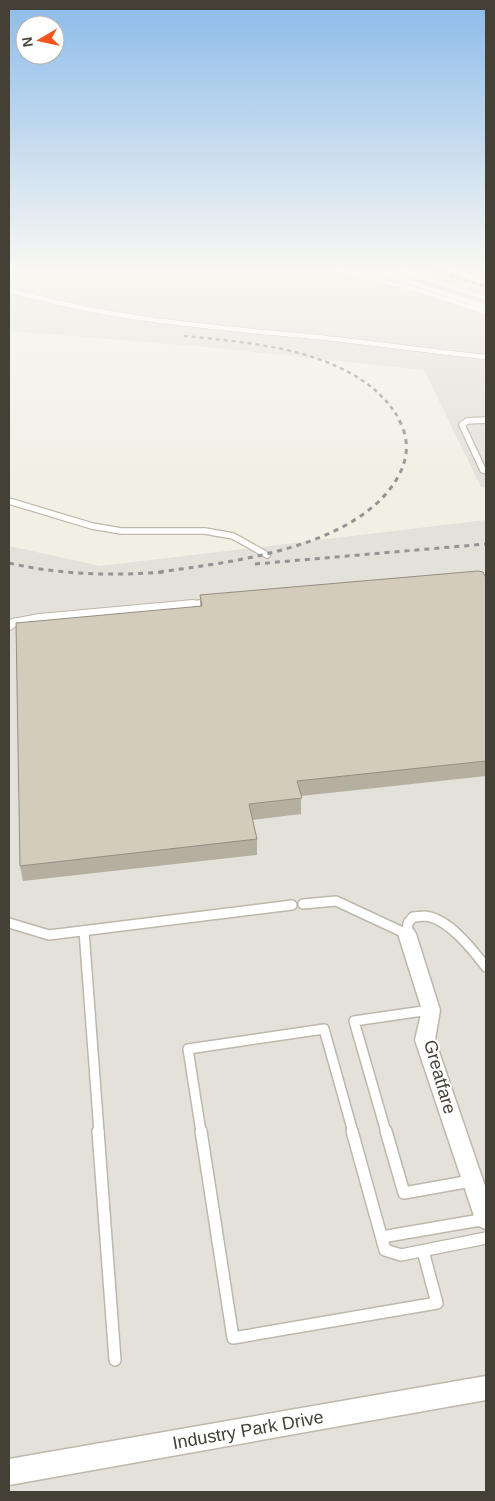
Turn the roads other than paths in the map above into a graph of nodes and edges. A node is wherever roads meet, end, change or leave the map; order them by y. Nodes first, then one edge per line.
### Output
1 (335, 340) edge
2 (486, 357) edge
3 (486, 420) edge
4 (486, 471) edge
5 (9, 501) edge
6 (267, 555) dead end
7 (217, 601) edge
8 (9, 626) edge
9 (302, 904) dead end
10 (292, 905) dead end
11 (9, 923) edge
12 (84, 931) junction
13 (407, 934) junction
14 (486, 966) edge
15 (431, 1010) junction
16 (473, 1180) junction
17 (486, 1219) edge
18 (382, 1237) junction
19 (486, 1238) edge
20 (423, 1251) junction
21 (115, 1360) dead end
22 (486, 1388) edge
23 (9, 1472) edge

1 - 2 lane
3 - 4 lane
5 - 6 lane
7 - 8 lane
9 - 13 lane
10 - 12 lane
11 - 12 lane
12 - 21 lane
13 - 14 lane
13 - 15 street, Greatfare
15 - 16 street, Greatfare
15 - 16 lane
16 - 17 street, Greatfare
17 - 18 lane
18 - 20 lane
18 - 20 lane
19 - 20 lane
22 - 23 street, Industry Park Drive

